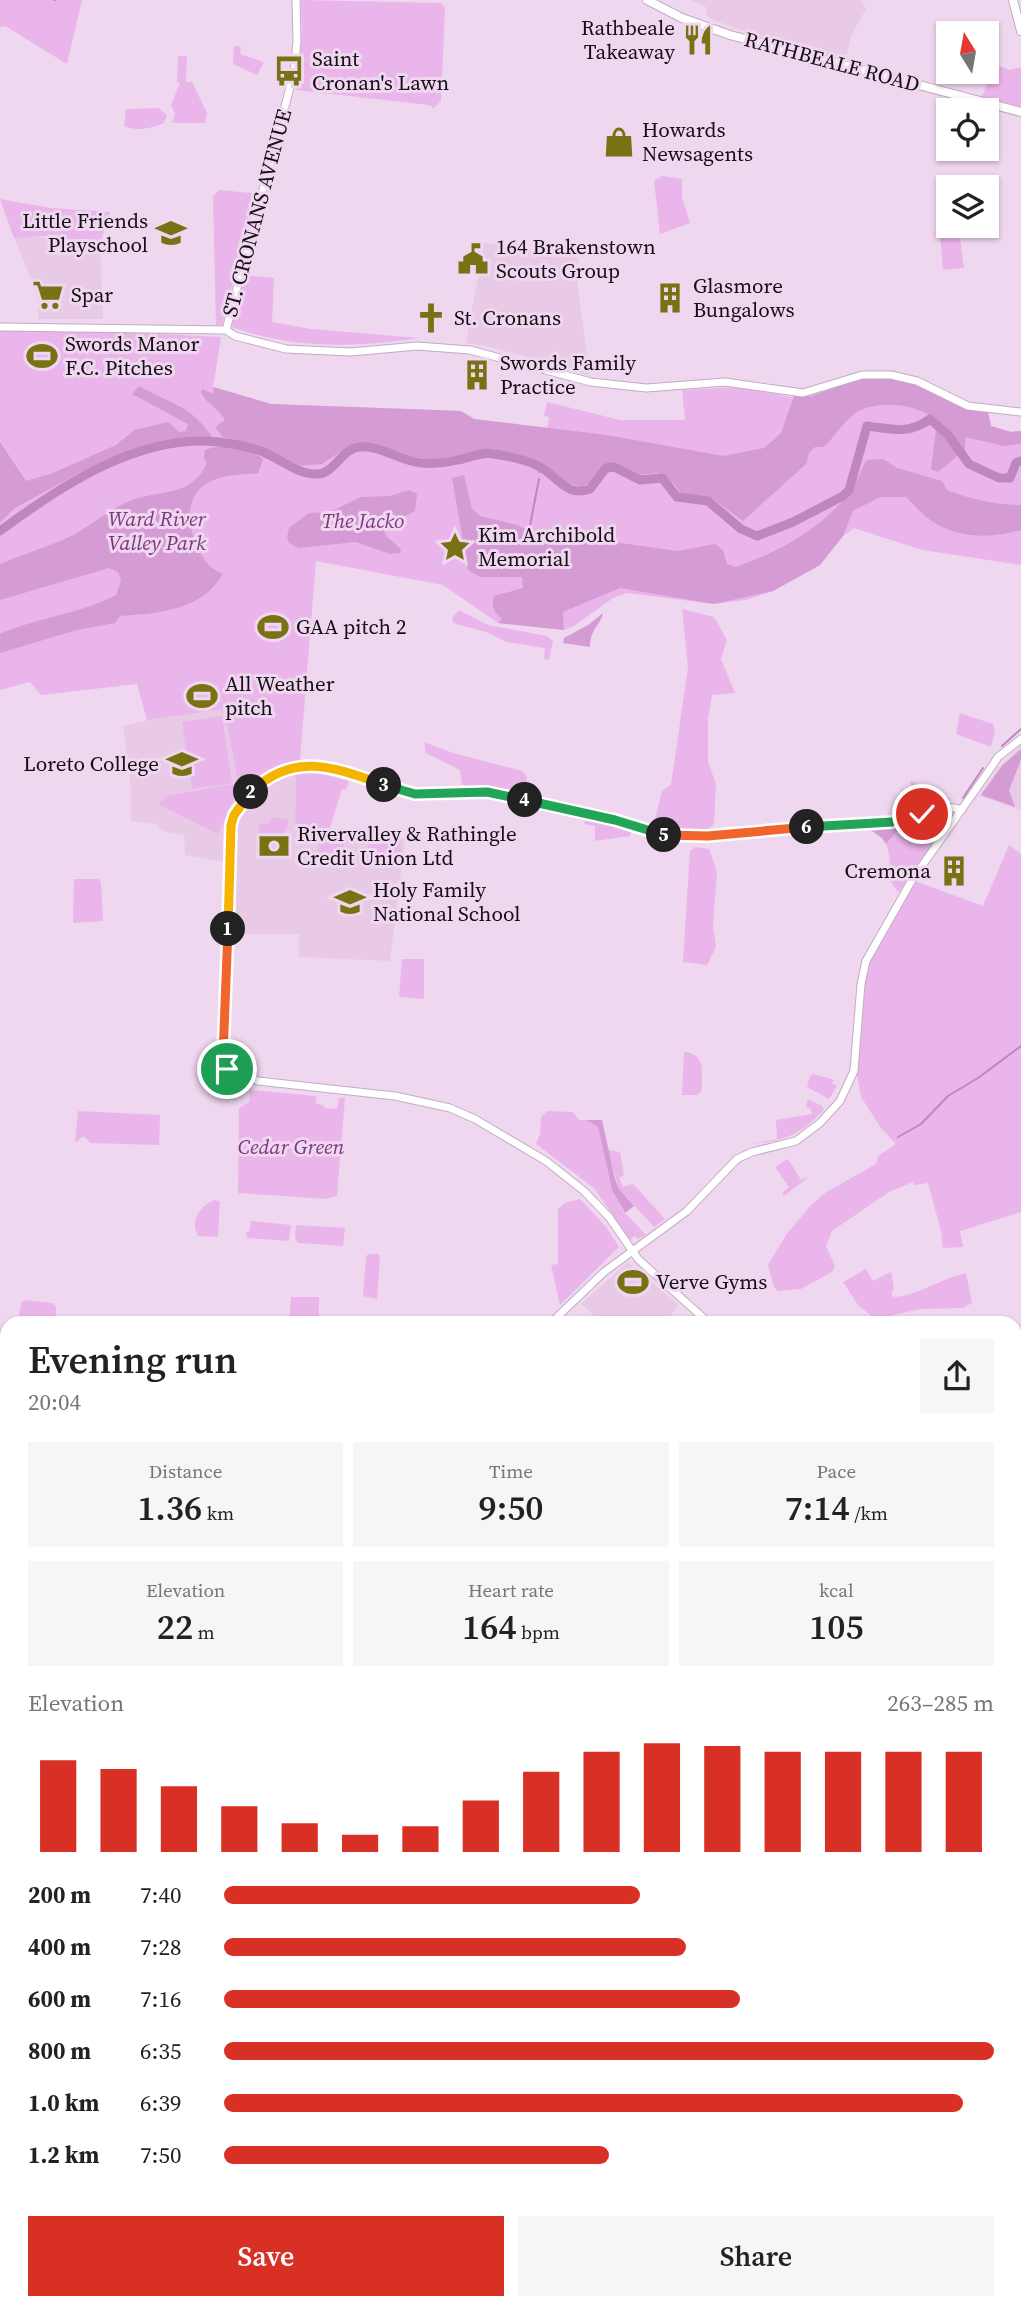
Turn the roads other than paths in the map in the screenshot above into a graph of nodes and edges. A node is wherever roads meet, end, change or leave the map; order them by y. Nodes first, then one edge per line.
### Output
1 (296, 0) edge
2 (647, 0) edge
3 (1013, 0) edge
4 (1021, 31) edge
5 (1021, 112) edge
6 (0, 327) edge
7 (226, 330) junction
8 (1021, 412) edge
9 (1021, 738) edge
10 (962, 810) junction
11 (223, 1056) junction
12 (228, 1067) junction
13 (631, 1251) junction
14 (559, 1316) edge
15 (701, 1316) edge

1 - 7 street, ST. CRONANS AVENUE
2 - 5 main road, RATHBEALE ROAD
3 - 4 main road
6 - 7 street
7 - 8 street
9 - 10 street
10 - 11 street
10 - 13 street
11 - 12 street
11 - 12 street
12 - 13 street
13 - 14 street
13 - 15 street

